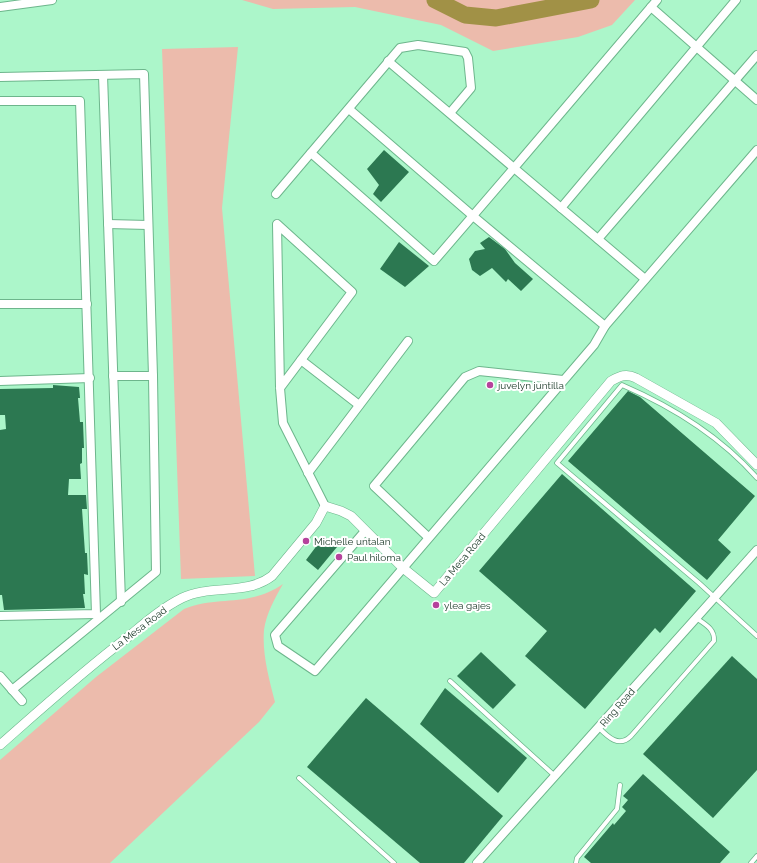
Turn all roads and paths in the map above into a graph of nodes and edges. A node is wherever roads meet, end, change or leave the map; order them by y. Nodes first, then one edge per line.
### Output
1 (52, 0) edge
2 (657, 0) edge
3 (736, 0) edge
4 (0, 7) edge
5 (651, 7) junction
6 (696, 46) junction
7 (757, 55) edge
8 (388, 61) junction
9 (103, 75) junction
10 (0, 77) edge
11 (735, 81) junction
12 (757, 100) edge
13 (0, 102) edge
14 (349, 109) junction
15 (450, 113) junction
16 (757, 150) edge
17 (311, 154) junction
18 (514, 168) junction
19 (276, 194) dead end
20 (561, 208) junction
21 (473, 216) junction
22 (108, 224) junction
23 (148, 224) junction
24 (598, 239) junction
25 (645, 279) junction
26 (0, 304) edge
27 (87, 304) junction
28 (605, 326) junction
29 (408, 341) dead end
30 (301, 360) junction
31 (113, 376) junction
32 (153, 376) junction
33 (90, 378) junction
34 (564, 380) junction
35 (0, 381) edge
36 (280, 388) junction
37 (359, 405) junction
38 (757, 465) edge
39 (308, 473) junction
40 (757, 478) edge
41 (325, 506) junction
42 (365, 531) junction
43 (428, 537) junction
44 (757, 550) edge
45 (403, 568) junction
46 (713, 597) junction
47 (121, 602) junction
48 (0, 616) edge
49 (695, 618) junction
50 (757, 636) edge
51 (0, 676) edge
52 (450, 681) dead end
53 (12, 690) junction
54 (22, 701) dead end
55 (598, 728) junction
56 (0, 745) edge
57 (555, 776) junction
58 (298, 778) dead end
59 (620, 785) dead end
60 (757, 856) edge
61 (394, 863) edge
62 (477, 863) edge
63 (576, 863) edge
64 (751, 863) edge

1 - 4 street
2 - 5 street
3 - 6 street
5 - 6 street
5 - 18 street
6 - 11 street
6 - 20 street
7 - 11 street
8 - 14 street
8 - 15 street
8 - 15 street
9 - 10 street
9 - 22 street
9 - 23 street
11 - 12 street
11 - 24 street
13 - 27 street
14 - 17 street
14 - 21 street
15 - 18 street
16 - 25 street
17 - 19 street
17 - 21 street
18 - 20 street
18 - 21 street
20 - 24 street
21 - 28 street
22 - 23 street
22 - 31 street
23 - 32 street
24 - 25 street
25 - 28 street
26 - 27 street
27 - 33 street
28 - 34 street
29 - 37 street
30 - 36 street
30 - 36 street
30 - 37 street
31 - 32 street
31 - 47 street
32 - 47 street
33 - 35 street
33 - 48 street
34 - 43 street
34 - 43 street
36 - 39 street
37 - 39 street
38 - 45 street, La Mesa Road
39 - 41 street
40 - 46 lane
41 - 42 street, La Mesa Road
41 - 56 street, La Mesa Road
42 - 45 street, La Mesa Road
42 - 45 street
43 - 45 street
44 - 46 street, Ring Road
46 - 49 street, Ring Road
46 - 50 lane
47 - 53 street
49 - 55 street, Ring Road
49 - 55 lane
51 - 53 street
52 - 57 lane
53 - 54 street
55 - 57 street, Ring Road
57 - 62 street, Ring Road
58 - 61 lane
59 - 63 lane
60 - 64 lane

